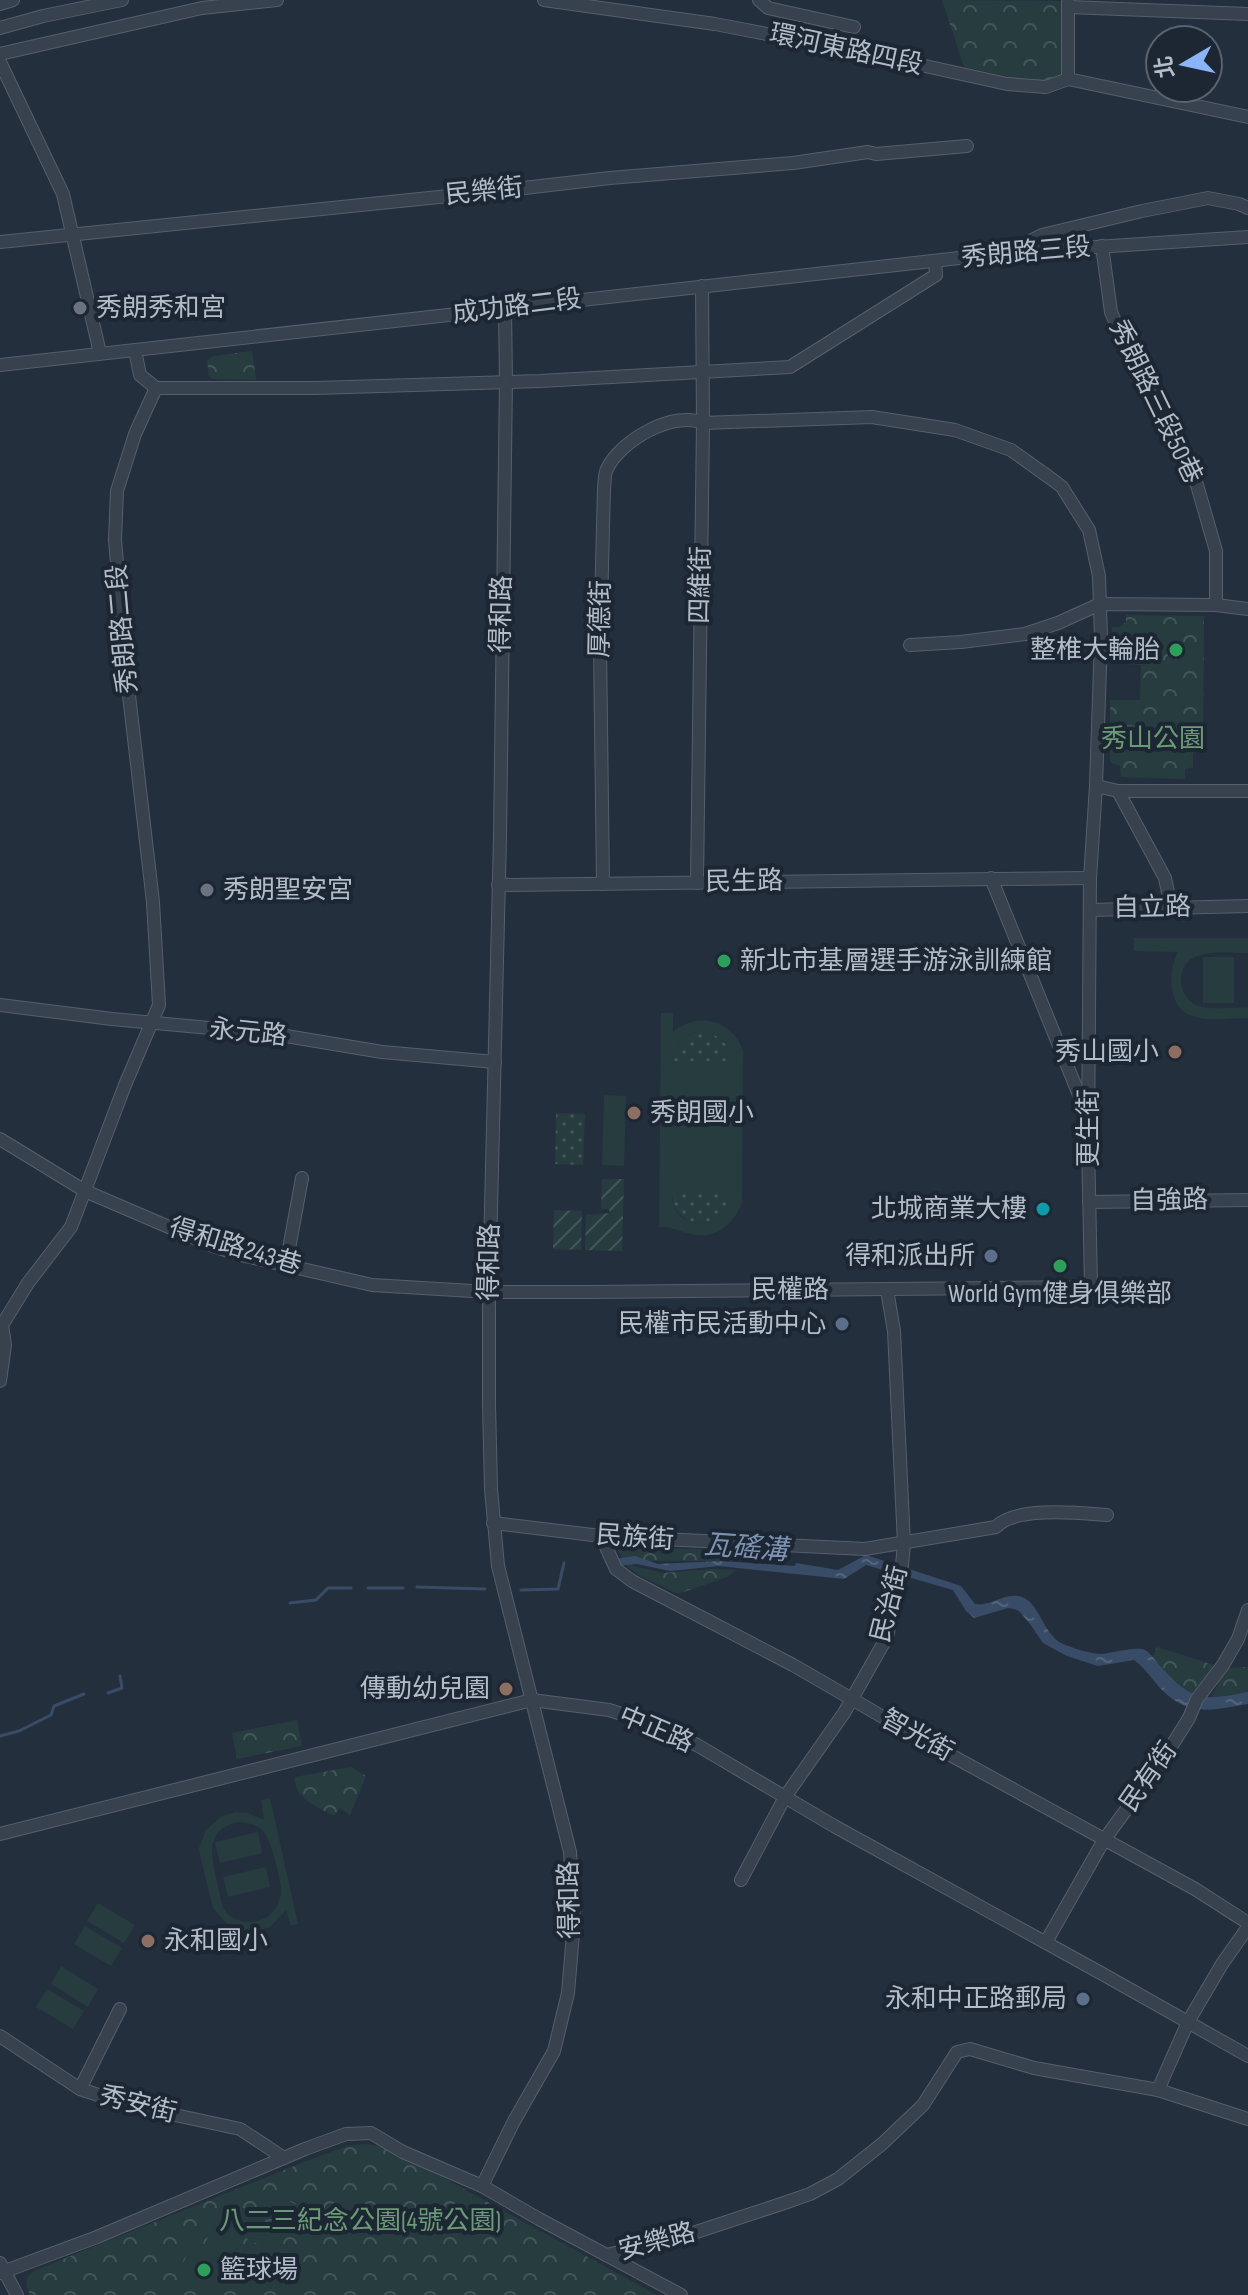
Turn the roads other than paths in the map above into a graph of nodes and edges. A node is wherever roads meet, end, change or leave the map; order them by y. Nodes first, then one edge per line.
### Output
1 (13, 0) edge
2 (122, 0) edge
3 (277, 0) edge
4 (544, 0) edge
5 (759, 0) edge
6 (0, 4) edge
7 (1068, 4) edge
8 (1248, 14) edge
9 (854, 27) dead end
10 (0, 28) edge
11 (0, 54) edge
12 (0, 62) edge
13 (1068, 79) junction
14 (1248, 117) edge
15 (967, 146) dead end
16 (1248, 208) edge
17 (74, 235) junction
18 (1248, 237) edge
19 (0, 242) edge
20 (1102, 246) junction
21 (1004, 253) junction
22 (935, 261) junction
23 (702, 286) junction
24 (505, 308) junction
25 (135, 350) junction
26 (100, 353) junction
27 (0, 365) edge
28 (702, 372) junction
29 (506, 381) junction
30 (156, 388) junction
31 (703, 423) junction
32 (1100, 604) junction
33 (1216, 605) junction
34 (1248, 609) edge
35 (910, 645) dead end
36 (1096, 786) junction
37 (1118, 791) junction
38 (1248, 791) edge
39 (991, 878) junction
40 (1090, 878) junction
41 (697, 883) junction
42 (603, 884) junction
43 (498, 885) junction
44 (1248, 906) edge
45 (1171, 907) junction
46 (1090, 910) junction
47 (0, 1005) edge
48 (153, 1023) junction
49 (495, 1062) junction
50 (1089, 1121) junction
51 (0, 1139) edge
52 (302, 1178) dead end
53 (85, 1191) junction
54 (1248, 1200) edge
55 (1089, 1202) junction
56 (286, 1265) junction
57 (1091, 1287) joint
58 (887, 1290) junction
59 (489, 1292) junction
60 (0, 1381) edge
61 (1107, 1515) dead end
62 (493, 1523) junction
63 (601, 1536) junction
64 (904, 1544) junction
65 (1248, 1610) edge
66 (532, 1700) junction
67 (851, 1700) junction
68 (785, 1797) junction
69 (0, 1834) edge
70 (1104, 1840) junction
71 (741, 1880) dead end
72 (1248, 1925) edge
73 (1046, 1942) junction
74 (120, 2009) dead end
75 (1188, 2022) junction
76 (0, 2036) edge
77 (1248, 2056) edge
78 (80, 2089) junction
79 (1158, 2090) junction
80 (1248, 2119) edge
81 (284, 2158) junction
82 (482, 2186) junction
83 (606, 2255) junction
84 (1, 2269) edge
85 (17, 2295) edge
86 (681, 2295) edge

1 - 6 street
2 - 10 street
3 - 11 street
4 - 13 street, 環河東路四段
5 - 9 street, 環河東路四段
7 - 8 street
7 - 13 street
12 - 17 street
13 - 14 street
15 - 17 street, 民樂街
16 - 21 street
17 - 19 street, 民樂街
17 - 26 street
18 - 20 street, 秀朗路三段
20 - 21 street, 秀朗路三段
20 - 33 street, 秀朗路三段50巷
21 - 22 street, 秀朗路三段
22 - 23 street, 成功路二段
22 - 28 street, 秀朗路三段
23 - 24 street, 成功路二段
23 - 28 street, 四維街
24 - 25 street, 成功路二段
24 - 29 street, 得和路
25 - 26 street, 成功路二段
25 - 30 street
26 - 27 street, 成功路二段
28 - 29 street
28 - 31 street, 四維街
29 - 30 street
29 - 43 street, 得和路
30 - 48 street, 秀朗路二段
31 - 32 street, 厚德街
31 - 41 street, 四維街
31 - 42 street, 厚德街
32 - 33 street
32 - 35 street
32 - 36 street, 厚德街
33 - 34 street
36 - 37 street
36 - 40 street, 厚德街
37 - 38 street
37 - 45 street
39 - 40 street, 自立路
39 - 41 street, 民生路
39 - 50 street
40 - 46 street, 自立路
41 - 42 street, 民生路
42 - 43 street, 民生路
43 - 49 street, 得和路
44 - 45 street, 自立路
45 - 46 street, 自立路
46 - 50 street, 更生街
47 - 48 street, 永元路
48 - 49 street, 永元路
48 - 53 street, 秀朗路二段
49 - 59 street, 得和路
50 - 55 street, 更生街
51 - 53 street, 得和路243巷
52 - 56 street
53 - 56 street, 得和路243巷
53 - 60 street, 秀朗路二段
54 - 55 street, 自強路
55 - 57 street, 更生街
56 - 59 street, 得和路243巷
57 - 58 street, 民權路
58 - 59 street, 民權路
58 - 64 street, 民治街
59 - 62 street, 得和路
61 - 64 street, 民族街
62 - 63 street, 民族街
62 - 66 street, 得和路
63 - 64 street, 民族街
63 - 67 street, 智光街
64 - 67 street, 民治街
65 - 70 street, 民有街
66 - 68 street, 中正路
66 - 69 street, 中正路
66 - 82 street, 得和路
67 - 68 street, 民治街
67 - 70 street, 智光街
68 - 71 street, 民治街
68 - 73 street, 中正路
70 - 72 street, 智光街
70 - 73 street, 民有街
72 - 75 street
73 - 75 street, 中正路
74 - 78 street
75 - 77 street, 中正路
75 - 79 street
76 - 78 street, 秀安街
78 - 81 street, 秀安街
79 - 80 street, 安樂路
79 - 83 street, 安樂路
81 - 82 street, 安樂路
81 - 84 street, 安樂路
82 - 83 street, 安樂路
83 - 86 street
84 - 85 street

